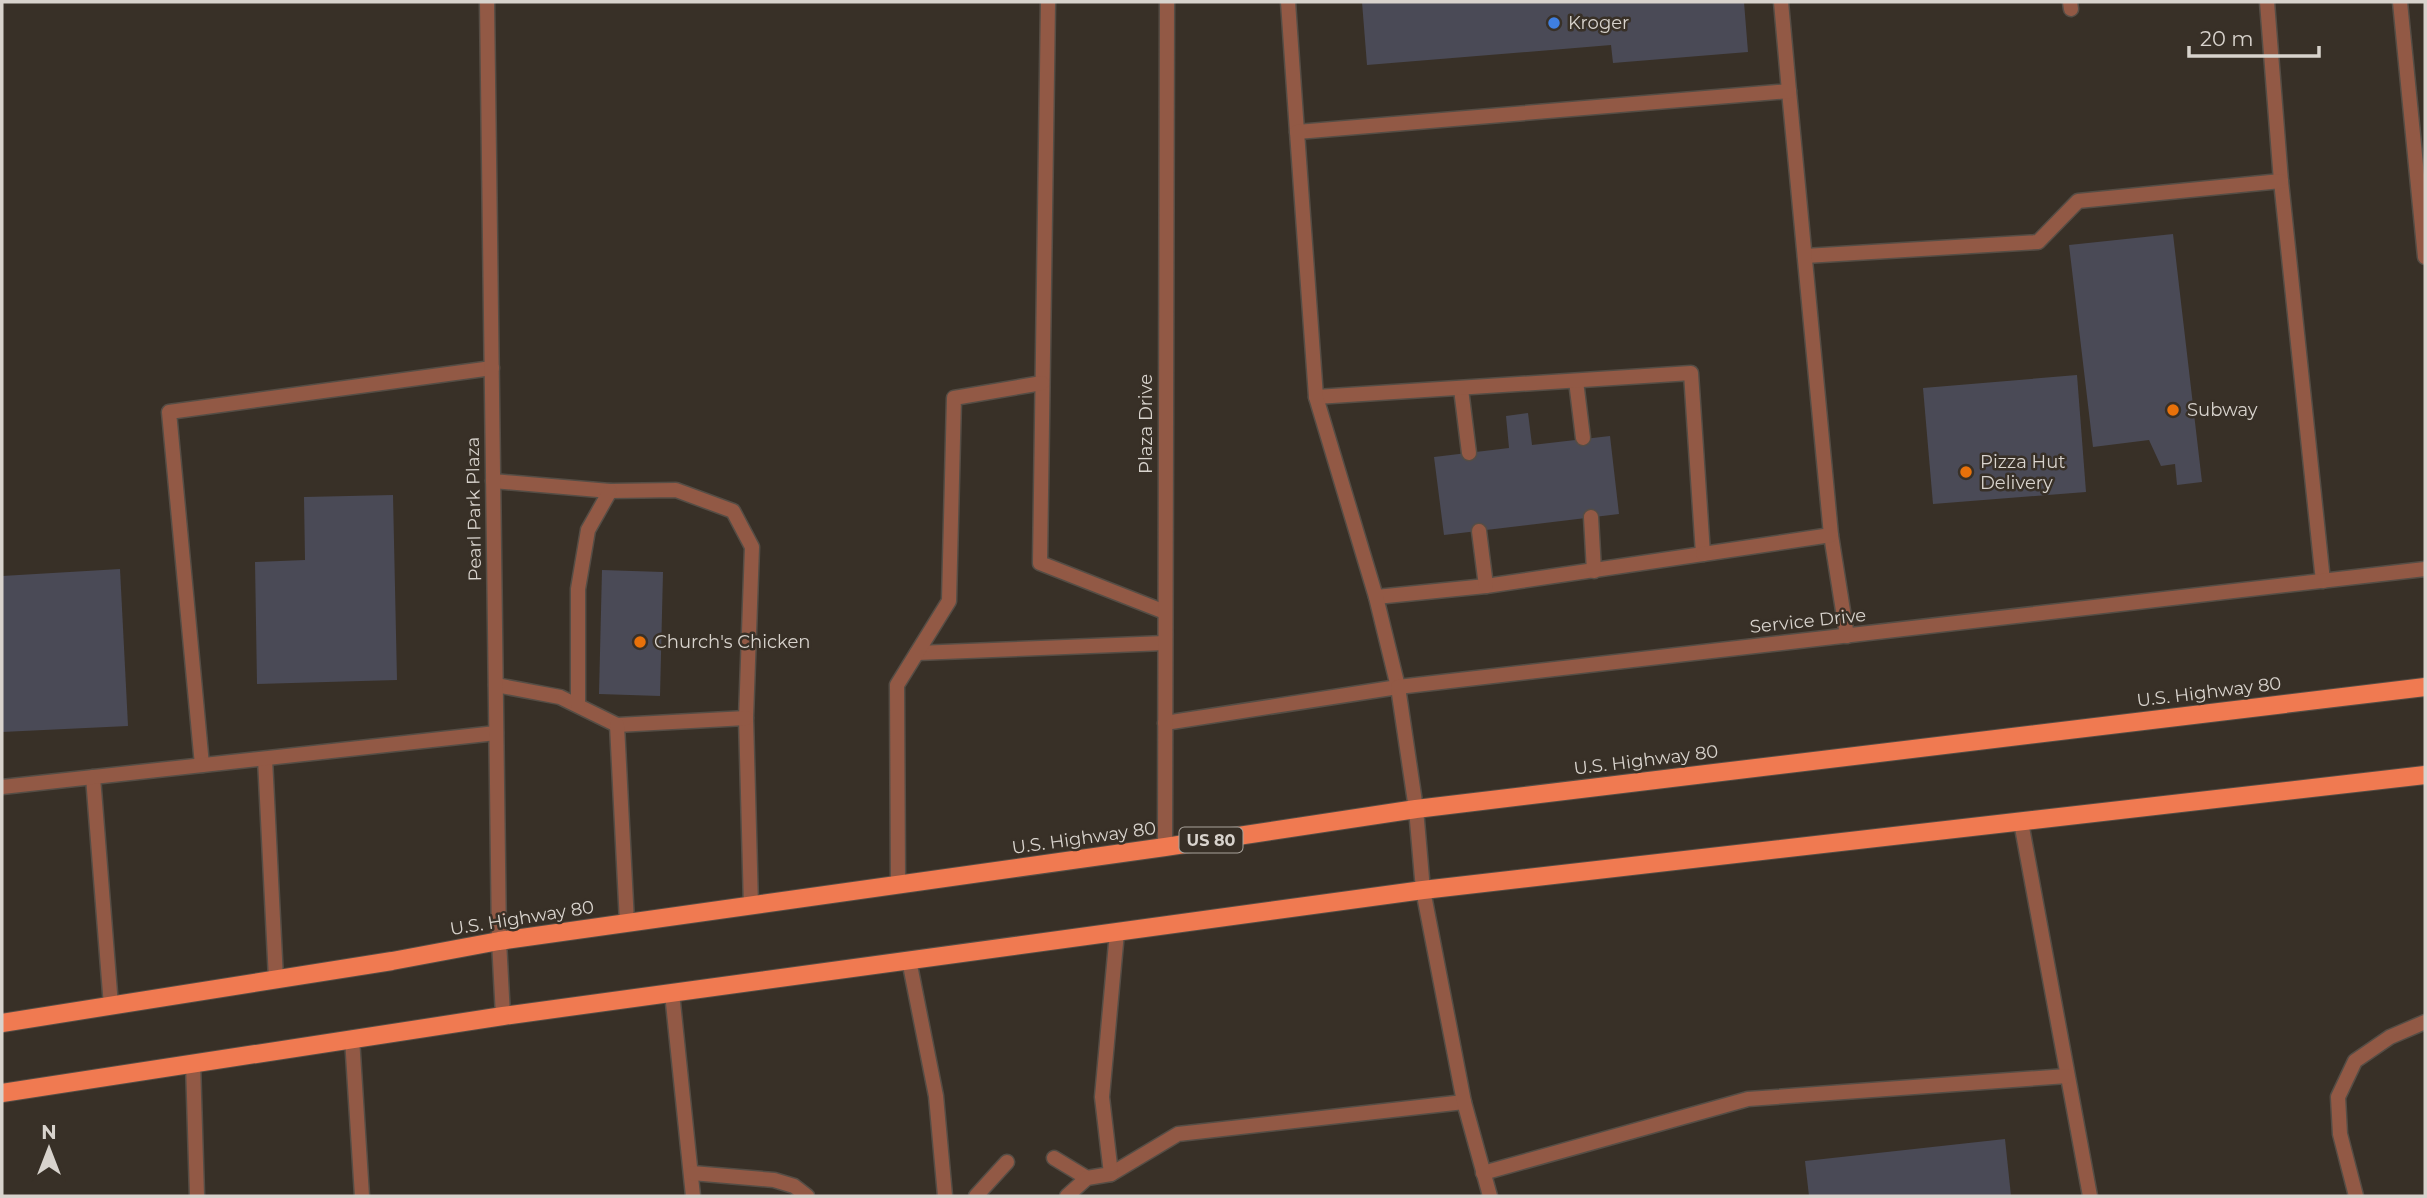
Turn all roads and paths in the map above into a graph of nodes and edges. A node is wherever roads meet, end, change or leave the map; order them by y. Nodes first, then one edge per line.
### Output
1 (486, 2) edge
2 (1048, 2) edge
3 (1167, 2) edge
4 (1288, 2) edge
5 (1781, 2) edge
6 (2267, 2) edge
7 (2400, 2) edge
8 (1789, 91) junction
9 (1297, 132) junction
10 (2281, 181) junction
11 (1805, 256) junction
12 (2425, 257) edge
13 (492, 368) junction
14 (1576, 381) junction
15 (1042, 383) junction
16 (1461, 389) junction
17 (1316, 397) junction
18 (1583, 438) dead end
19 (1469, 453) dead end
20 (493, 481) junction
21 (610, 491) junction
22 (1591, 517) dead end
23 (1479, 531) dead end
24 (1831, 535) junction
25 (1703, 554) junction
26 (2425, 569) edge
27 (1594, 571) junction
28 (2323, 581) junction
29 (1486, 586) junction
30 (1376, 597) junction
31 (1165, 612) junction
32 (1847, 636) junction
33 (1165, 643) junction
34 (917, 653) junction
35 (496, 685) junction
36 (1398, 687) junction
37 (2425, 687) edge
38 (578, 705) junction
39 (746, 718) junction
40 (1165, 723) junction
41 (617, 725) junction
42 (496, 733) junction
43 (265, 759) junction
44 (202, 765) junction
45 (2425, 775) edge
46 (93, 777) junction
47 (2, 787) edge
48 (1416, 809) junction
49 (2021, 822) junction
50 (1165, 847) junction
51 (898, 885) junction
52 (1423, 890) junction
53 (751, 906) junction
54 (626, 923) junction
55 (1118, 932) junction
56 (499, 941) junction
57 (909, 960) junction
58 (276, 979) junction
59 (672, 993) junction
60 (111, 1006) junction
61 (503, 1016) junction
62 (2, 1023) edge
63 (2424, 1027) edge
64 (352, 1038) junction
65 (193, 1063) junction
66 (2067, 1076) junction
67 (2, 1093) edge
68 (1464, 1101) junction
69 (1054, 1158) dead end
70 (1007, 1162) dead end
71 (692, 1173) junction
72 (1483, 1173) junction
73 (1111, 1174) junction
74 (1087, 1178) junction
75 (197, 1196) edge
76 (362, 1196) edge
77 (693, 1196) edge
78 (807, 1196) edge
79 (945, 1196) edge
80 (976, 1196) edge
81 (1067, 1196) edge
82 (1490, 1196) edge
83 (2090, 1196) edge
84 (2356, 1196) edge

1 - 13 street, Pearl Park Plaza
2 - 15 street
3 - 31 street, Plaza Drive
4 - 9 street
5 - 8 street
6 - 10 street
7 - 12 street
8 - 9 street
8 - 11 street
9 - 17 street
10 - 11 street
10 - 28 street
11 - 24 street
13 - 20 street, Pearl Park Plaza
13 - 44 street
14 - 16 street
14 - 18 street
14 - 25 street
15 - 31 street
15 - 34 street
16 - 17 street
16 - 19 street
17 - 30 street
20 - 21 street
20 - 35 street, Pearl Park Plaza
21 - 38 street
21 - 39 street
22 - 27 street
23 - 29 street
24 - 25 street
24 - 32 street
25 - 27 street
26 - 28 street, Service Drive
27 - 29 street
28 - 32 street, Service Drive
29 - 30 street
30 - 36 street
31 - 33 street, Plaza Drive
32 - 36 street, Service Drive
33 - 34 street
33 - 40 street, Plaza Drive
34 - 51 street
35 - 38 street
35 - 42 street, Pearl Park Plaza
36 - 40 street, Service Drive
36 - 48 street
37 - 48 main road, U.S. Highway 80 / US 80
38 - 41 street
39 - 41 street
39 - 53 street
40 - 50 street, Plaza Drive
41 - 54 street
42 - 43 street
42 - 56 street, Pearl Park Plaza
43 - 44 street
43 - 58 street
44 - 46 street
45 - 49 main road
46 - 47 street
46 - 60 street
48 - 50 main road, U.S. Highway 80 / US 80
48 - 52 street
49 - 52 main road
49 - 66 street
50 - 51 main road, U.S. Highway 80 / US 80
51 - 53 main road, U.S. Highway 80 / US 80
52 - 55 main road
52 - 68 street
53 - 54 main road, U.S. Highway 80 / US 80
54 - 56 main road, U.S. Highway 80 / US 80
55 - 57 main road
55 - 73 street
56 - 58 main road, U.S. Highway 80 / US 80
56 - 61 street, Pearl Park Plaza
57 - 59 main road
57 - 79 street
58 - 60 main road, U.S. Highway 80 / US 80
59 - 61 main road
59 - 71 street
60 - 62 main road, U.S. Highway 80 / US 80
61 - 64 main road
63 - 84 street
64 - 65 main road
64 - 76 street
65 - 67 main road
65 - 75 street
66 - 72 street
66 - 83 street
68 - 72 street
68 - 73 street
69 - 74 street
70 - 80 street
71 - 77 street
71 - 78 street
72 - 82 street
73 - 74 street
74 - 81 street

